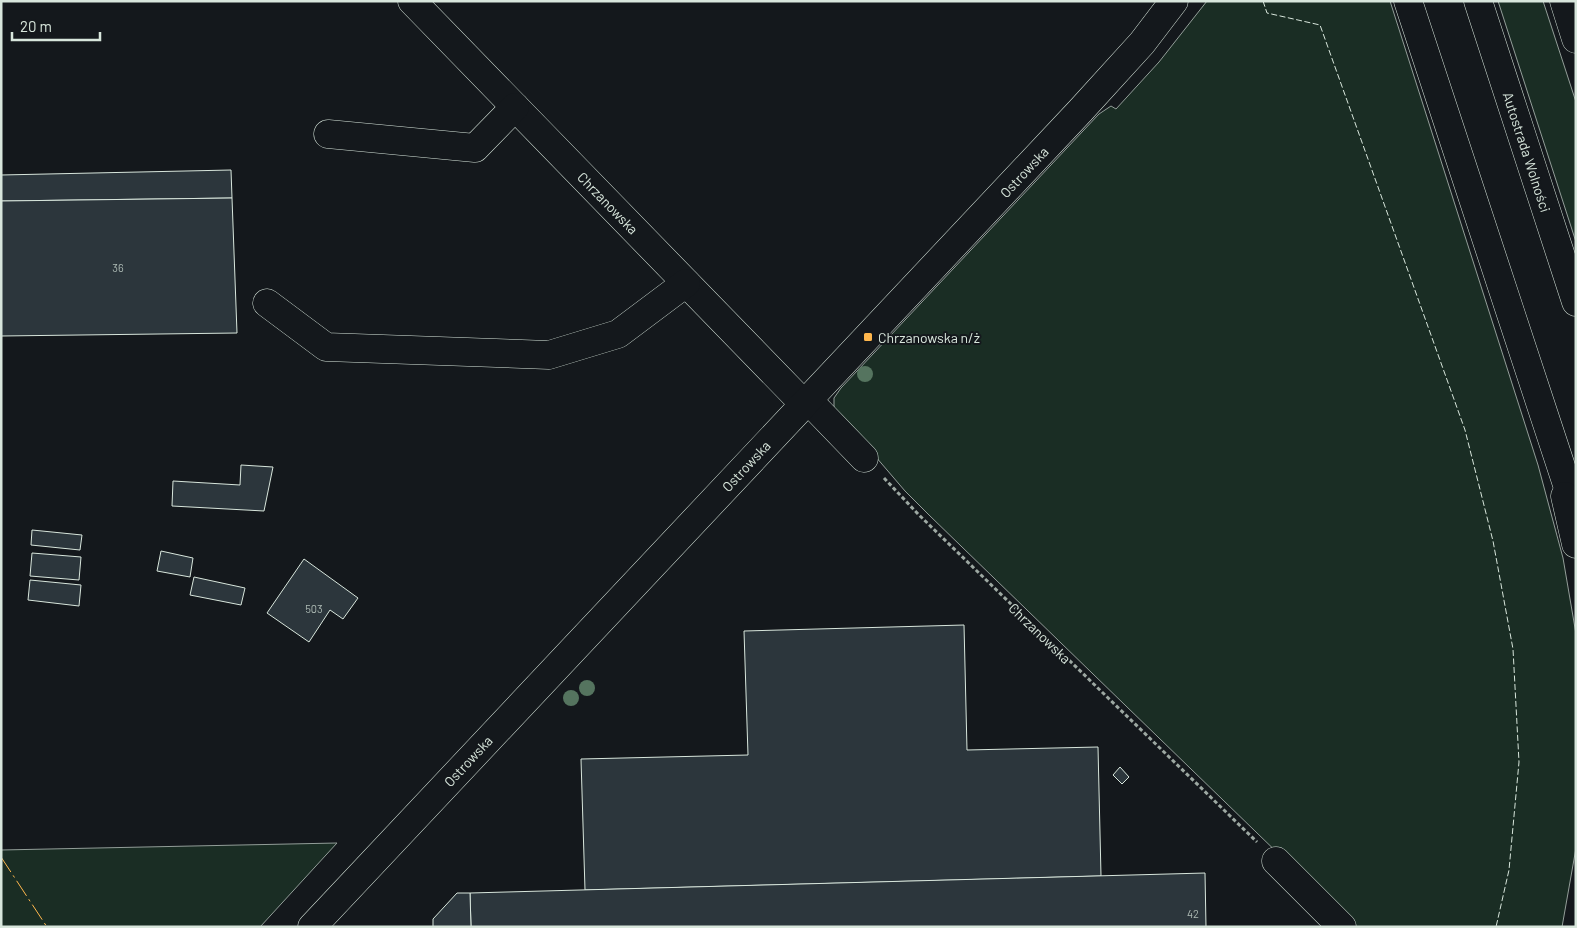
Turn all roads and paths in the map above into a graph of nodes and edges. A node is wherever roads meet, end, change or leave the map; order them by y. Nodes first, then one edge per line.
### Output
1 (412, 1) edge
2 (1174, 1) edge
3 (1408, 1) edge
4 (1478, 1) edge
5 (1564, 1) edge
6 (1576, 39) edge
7 (515, 107) junction
8 (328, 134) dead end
9 (686, 283) junction
10 (1576, 302) edge
11 (267, 303) dead end
12 (806, 402) junction
13 (1542, 415) junction
14 (864, 458) joint
15 (1576, 512) edge
16 (1576, 544) edge
17 (1276, 861) joint
18 (312, 927) edge
19 (1342, 927) edge

1 - 7 main road, Chrzanowska
2 - 12 main road, Ostrowska
3 - 13 main road
4 - 10 main road, Autostrada Wolności
5 - 6 main road
7 - 8 main road
7 - 9 main road, Chrzanowska
9 - 11 main road
9 - 12 main road, Chrzanowska
12 - 14 main road, Chrzanowska
12 - 18 main road, Ostrowska
13 - 15 main road
13 - 16 main road
14 - 17 path, Chrzanowska
17 - 19 main road

